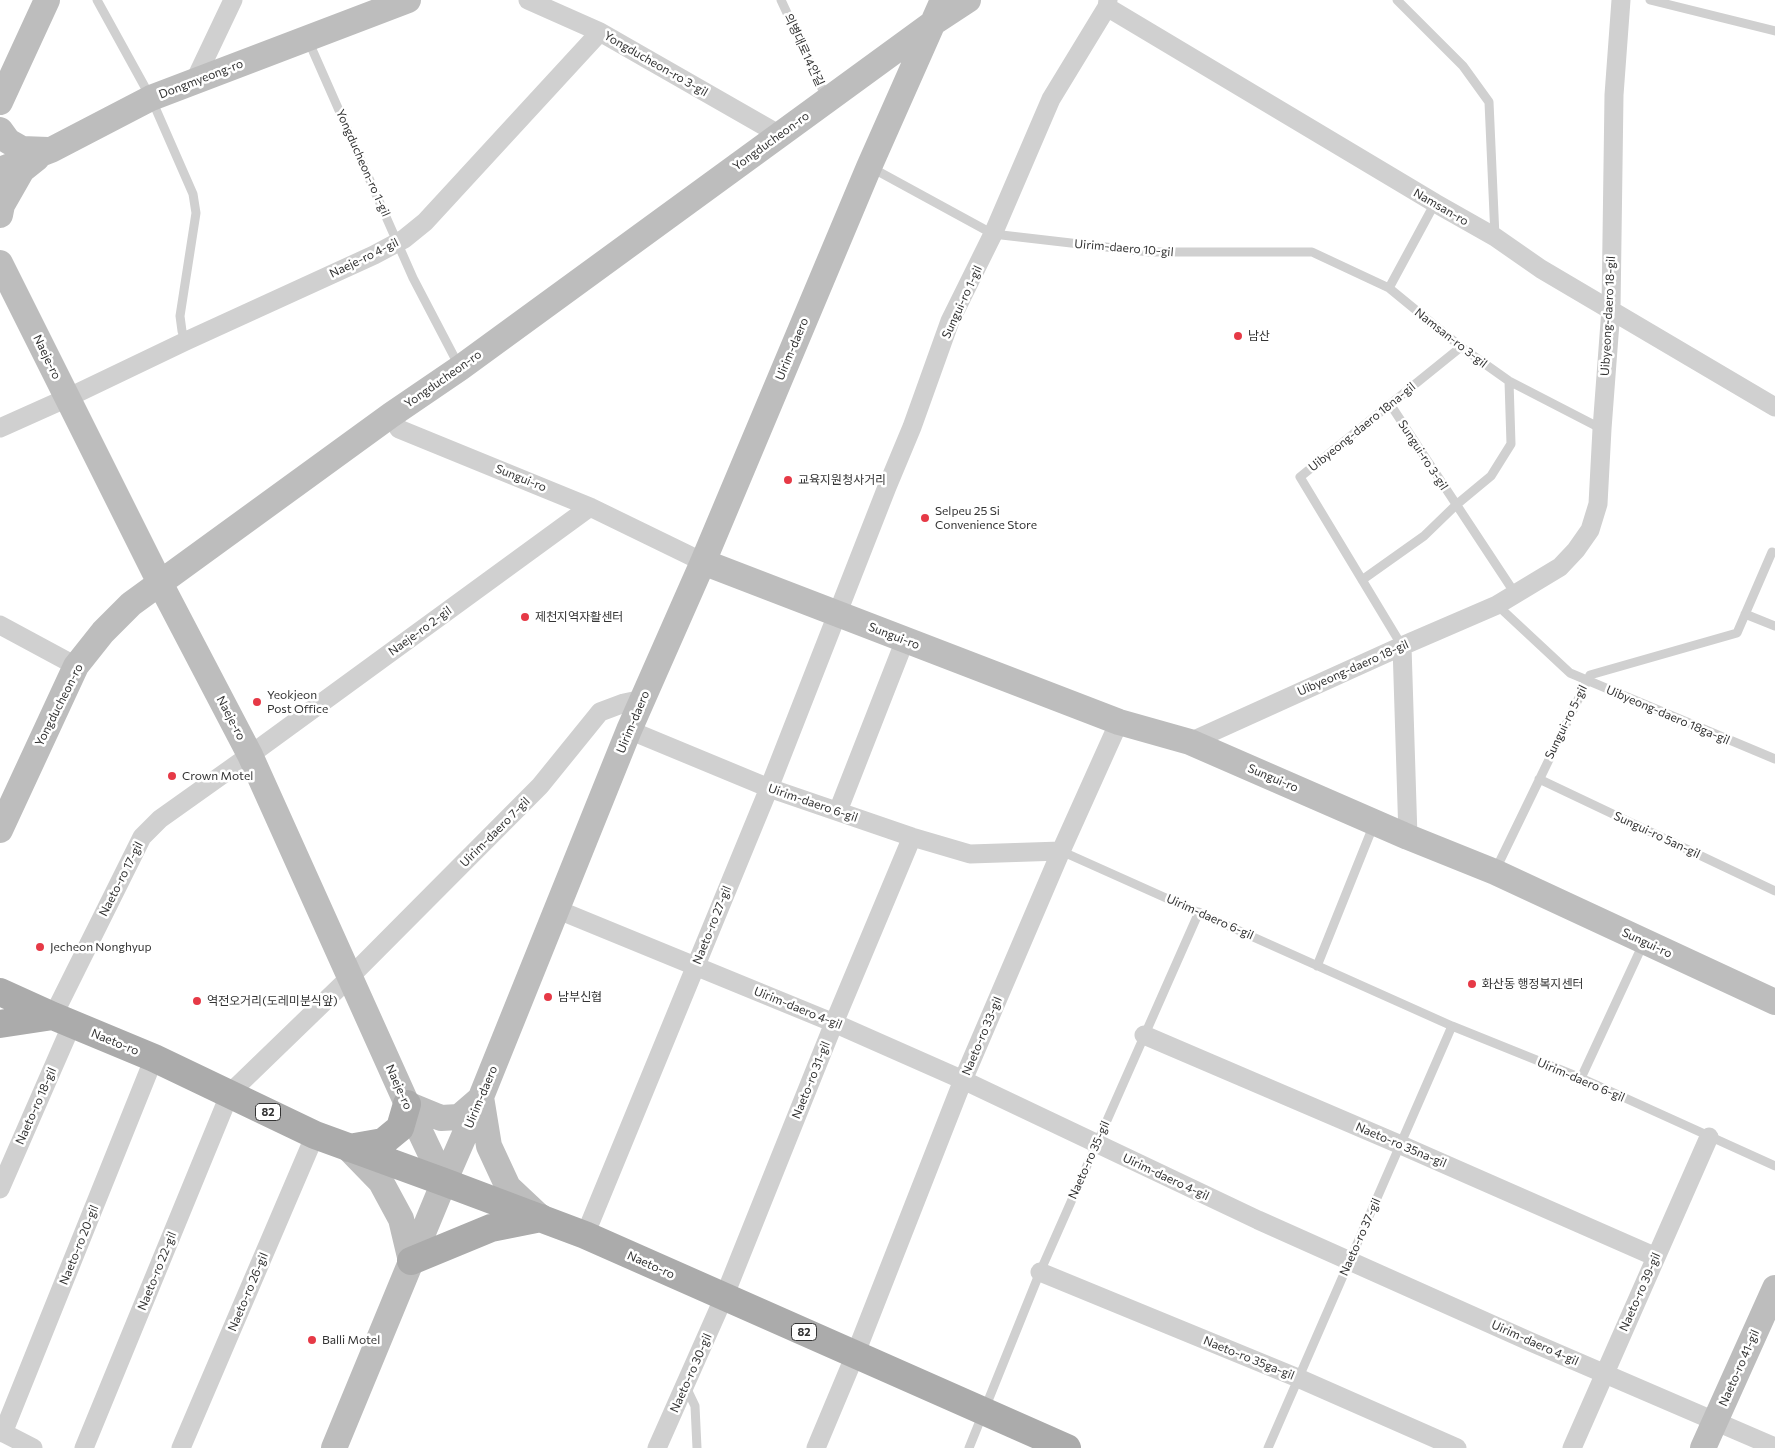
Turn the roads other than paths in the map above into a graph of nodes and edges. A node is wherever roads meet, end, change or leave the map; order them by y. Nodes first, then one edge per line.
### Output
1 (47, 0) edge
2 (96, 0) edge
3 (233, 0) edge
4 (408, 0) edge
5 (528, 0) edge
6 (781, 0) edge
7 (968, 0) edge
8 (1397, 0) edge
9 (1620, 0) edge
10 (1650, 0) edge
11 (1107, 4) edge
12 (938, 11) edge
13 (1775, 31) edge
14 (600, 32) junction
15 (307, 38) junction
16 (194, 82) junction
17 (151, 98) junction
18 (828, 100) junction
19 (0, 102) edge
20 (0, 130) edge
21 (780, 135) junction
22 (51, 150) junction
23 (869, 167) junction
24 (0, 170) edge
25 (1435, 203) junction
26 (0, 215) edge
27 (994, 234) junction
28 (1496, 237) junction
29 (398, 243) junction
30 (0, 263) edge
31 (1388, 288) junction
32 (1611, 309) junction
33 (186, 341) junction
34 (1461, 347) junction
35 (460, 368) junction
36 (1508, 380) junction
37 (67, 398) junction
38 (1390, 404) junction
39 (1775, 407) edge
40 (391, 415) junction
41 (0, 428) edge
42 (1602, 429) junction
43 (1456, 505) junction
44 (590, 507) junction
45 (1772, 552) dead end
46 (702, 562) junction
47 (1362, 580) junction
48 (160, 583) junction
49 (1516, 595) junction
50 (1497, 605) junction
51 (837, 614) junction
52 (1745, 614) junction
53 (0, 625) edge
54 (1775, 626) edge
55 (905, 640) junction
56 (1402, 646) junction
57 (76, 666) junction
58 (1586, 680) junction
59 (643, 699) junction
60 (1119, 722) junction
61 (629, 730) junction
62 (1190, 742) junction
63 (250, 755) junction
64 (1775, 759) edge
65 (1539, 779) junction
66 (769, 788) junction
67 (838, 811) junction
68 (1375, 822) junction
69 (0, 830) edge
70 (912, 837) junction
71 (1408, 837) junction
72 (1061, 851) junction
73 (1495, 872) junction
74 (1775, 891) edge
75 (556, 909) junction
76 (1199, 912) junction
77 (1644, 942) junction
78 (696, 966) junction
79 (1317, 966) junction
80 (350, 977) junction
81 (0, 992) edge
82 (1774, 998) edge
83 (63, 1020) junction
84 (834, 1023) junction
85 (0, 1024) edge
86 (1452, 1026) junction
87 (1144, 1035) junction
88 (154, 1058) junction
89 (1581, 1078) junction
90 (963, 1080) junction
91 (230, 1093) junction
92 (481, 1097) junction
93 (407, 1104) junction
94 (315, 1135) junction
95 (1709, 1137) junction
96 (1096, 1144) junction
97 (1401, 1145) junction
98 (348, 1148) junction
99 (1775, 1166) edge
100 (444, 1182) junction
101 (0, 1189) edge
102 (541, 1218) junction
103 (585, 1235) junction
104 (1656, 1256) junction
105 (411, 1261) junction
106 (1350, 1261) junction
107 (1040, 1272) junction
108 (1775, 1288) edge
109 (724, 1297) junction
110 (855, 1355) junction
111 (1604, 1374) junction
112 (1298, 1378) junction
113 (685, 1384) junction
114 (984, 1411) junction
115 (1715, 1422) junction
116 (2, 1432) edge
117 (1775, 1447) edge
118 (33, 1448) edge
119 (84, 1448) edge
120 (181, 1448) edge
121 (334, 1448) edge
122 (657, 1448) edge
123 (698, 1448) edge
124 (816, 1448) edge
125 (969, 1448) edge
126 (1067, 1448) edge
127 (1268, 1448) edge
128 (1457, 1448) edge
129 (1572, 1448) edge
130 (1703, 1448) edge

1 - 19 street
2 - 17 lane
3 - 16 street
4 - 15 street, Dongmyeong-ro
5 - 14 street, Yongducheon-ro 3-gil
6 - 18 lane, 의병대로14안길
7 - 12 street, Yongducheon-ro
8 - 28 lane
9 - 32 street, Uibyeong-daero 18-gil
10 - 13 lane
11 - 25 street, Namsan-ro
11 - 27 street, Sungui-ro 1-gil
12 - 18 street, Yongducheon-ro
12 - 23 street, Uirim-daero
14 - 21 street, Yongducheon-ro 3-gil
14 - 29 street, Naeje-ro 4-gil
15 - 16 street, Dongmyeong-ro
15 - 29 lane, Yongducheon-ro 1-gil
16 - 17 street, Dongmyeong-ro
17 - 22 street, Dongmyeong-ro
17 - 33 lane
18 - 21 street, Yongducheon-ro
20 - 22 street
21 - 35 street, Yongducheon-ro
22 - 24 street, Dongmyeong-ro
22 - 26 street
23 - 27 lane, Uirim-daero 10-gil
23 - 46 street, Uirim-daero
25 - 28 street, Namsan-ro
25 - 31 lane
27 - 31 lane, Uirim-daero 10-gil
27 - 51 street, Sungui-ro 1-gil
28 - 32 street, Namsan-ro
29 - 33 street, Naeje-ro 4-gil
29 - 35 lane, Yongducheon-ro 1-gil
30 - 37 street, Naeje-ro
31 - 34 lane, Namsan-ro 3-gil
32 - 39 street, Namsan-ro
32 - 42 street, Uibyeong-daero 18-gil
33 - 37 street, Naeje-ro 4-gil
34 - 36 lane, Namsan-ro 3-gil
34 - 38 lane, Uibyeong-daero 18na-gil
35 - 40 street, Yongducheon-ro
36 - 42 lane, Namsan-ro 3-gil
36 - 43 lane
37 - 41 street, Naeje-ro 4-gil
37 - 48 street, Naeje-ro
38 - 43 lane, Sungui-ro 3-gil
38 - 47 lane, Uibyeong-daero 18na-gil
40 - 44 street, Sungui-ro
40 - 48 street, Yongducheon-ro
42 - 49 street, Uibyeong-daero 18-gil
43 - 47 lane
43 - 49 lane
44 - 46 street, Sungui-ro
44 - 63 street, Naeje-ro 2-gil
45 - 52 lane, Sungui-ro 5-gil
46 - 51 street, Sungui-ro
46 - 59 street, Uirim-daero
47 - 56 lane, Uibyeong-daero 18na-gil
48 - 57 street, Yongducheon-ro
48 - 63 street, Naeje-ro
49 - 50 street, Uibyeong-daero 18-gil
50 - 56 street, Uibyeong-daero 18-gil
50 - 58 lane, Uibyeong-daero 18ga-gil
51 - 55 street, Sungui-ro
51 - 66 street, Naeto-ro 27-gil
52 - 54 lane
52 - 58 lane, Sungui-ro 5-gil
53 - 57 street
55 - 60 street, Sungui-ro
55 - 67 street
56 - 62 street, Uibyeong-daero 18-gil
56 - 71 street
57 - 69 street, Yongducheon-ro
58 - 64 lane, Uibyeong-daero 18ga-gil
58 - 65 lane, Sungui-ro 5-gil
59 - 61 street, Uirim-daero
59 - 80 street, Uirim-daero 7-gil
60 - 62 street, Sungui-ro
60 - 72 street, Naeto-ro 33-gil
61 - 66 street, Uirim-daero 6-gil
61 - 75 street, Uirim-daero
62 - 68 street, Sungui-ro
63 - 80 street, Naeje-ro
63 - 83 street, Naeto-ro 17-gil
65 - 73 lane, Sungui-ro 5-gil
65 - 74 lane, Sungui-ro 5an-gil
66 - 67 street, Uirim-daero 6-gil
66 - 78 street, Naeto-ro 27-gil
67 - 70 street, Uirim-daero 6-gil
68 - 71 street, Sungui-ro
68 - 79 lane
70 - 72 street, Uirim-daero 6-gil
70 - 84 street, Naeto-ro 31-gil
71 - 73 street, Sungui-ro
72 - 76 lane, Uirim-daero 6-gil
72 - 90 street, Naeto-ro 33-gil
73 - 77 street, Sungui-ro
75 - 78 street, Uirim-daero 4-gil
75 - 92 street, Uirim-daero
76 - 79 lane, Uirim-daero 6-gil
76 - 87 lane, Naeto-ro 35-gil
77 - 82 street, Sungui-ro
77 - 89 lane
78 - 84 street, Uirim-daero 4-gil
78 - 103 street, Naeto-ro 27-gil
79 - 86 lane, Uirim-daero 6-gil
80 - 91 street
80 - 93 street, Naeje-ro
81 - 83 main road, Naeto-ro / 82
83 - 85 main road
83 - 88 main road, Naeto-ro / 82
83 - 101 street, Naeto-ro 18-gil
84 - 90 street, Uirim-daero 4-gil
84 - 109 street, Naeto-ro 31-gil
86 - 89 lane, Uirim-daero 6-gil
86 - 97 lane, Naeto-ro 37-gil
87 - 96 lane, Naeto-ro 35-gil
87 - 97 street, Naeto-ro 35na-gil
88 - 91 main road, Naeto-ro / 82
88 - 116 street, Naeto-ro 20-gil
89 - 95 lane, Uirim-daero 6-gil
90 - 96 street, Uirim-daero 4-gil
90 - 110 street, Naeto-ro 33-gil
91 - 94 main road, Naeto-ro / 82
91 - 119 street, Naeto-ro 22-gil
92 - 93 street
92 - 100 street, Uirim-daero
92 - 102 street
93 - 98 main road
93 - 100 street, Naeje-ro
94 - 98 main road, Naeto-ro / 82
94 - 120 street, Naeto-ro 26-gil
95 - 99 lane, Uirim-daero 6-gil
95 - 104 street, Naeto-ro 39-gil
96 - 106 street, Uirim-daero 4-gil
96 - 107 lane, Naeto-ro 35-gil
97 - 104 street, Naeto-ro 35na-gil
97 - 106 lane, Naeto-ro 37-gil
98 - 100 main road, Naeto-ro / 82
98 - 105 street
100 - 102 main road, Naeto-ro / 82
100 - 105 street, Uirim-daero
102 - 103 main road, Naeto-ro / 82
102 - 105 main road
103 - 109 main road, Naeto-ro / 82
104 - 111 street, Naeto-ro 39-gil
105 - 121 street, Uirim-daero
106 - 111 street, Uirim-daero 4-gil
106 - 112 lane, Naeto-ro 37-gil
107 - 112 street, Naeto-ro 35ga-gil
107 - 114 lane, Naeto-ro 35-gil
108 - 115 street, Naeto-ro 41-gil
109 - 110 main road, Naeto-ro / 82
109 - 113 street, Naeto-ro 30-gil
110 - 114 main road, Naeto-ro / 82
110 - 124 street, Naeto-ro 33-gil
111 - 115 street, Uirim-daero 4-gil
111 - 129 street, Naeto-ro 39-gil
112 - 127 lane, Naeto-ro 37-gil
112 - 128 street, Naeto-ro 35ga-gil
113 - 122 street, Naeto-ro 30-gil
113 - 123 lane
114 - 125 lane, Naeto-ro 35-gil
114 - 126 main road, Naeto-ro / 82
115 - 117 street, Uirim-daero 4-gil
115 - 130 street, Naeto-ro 41-gil
116 - 118 street

